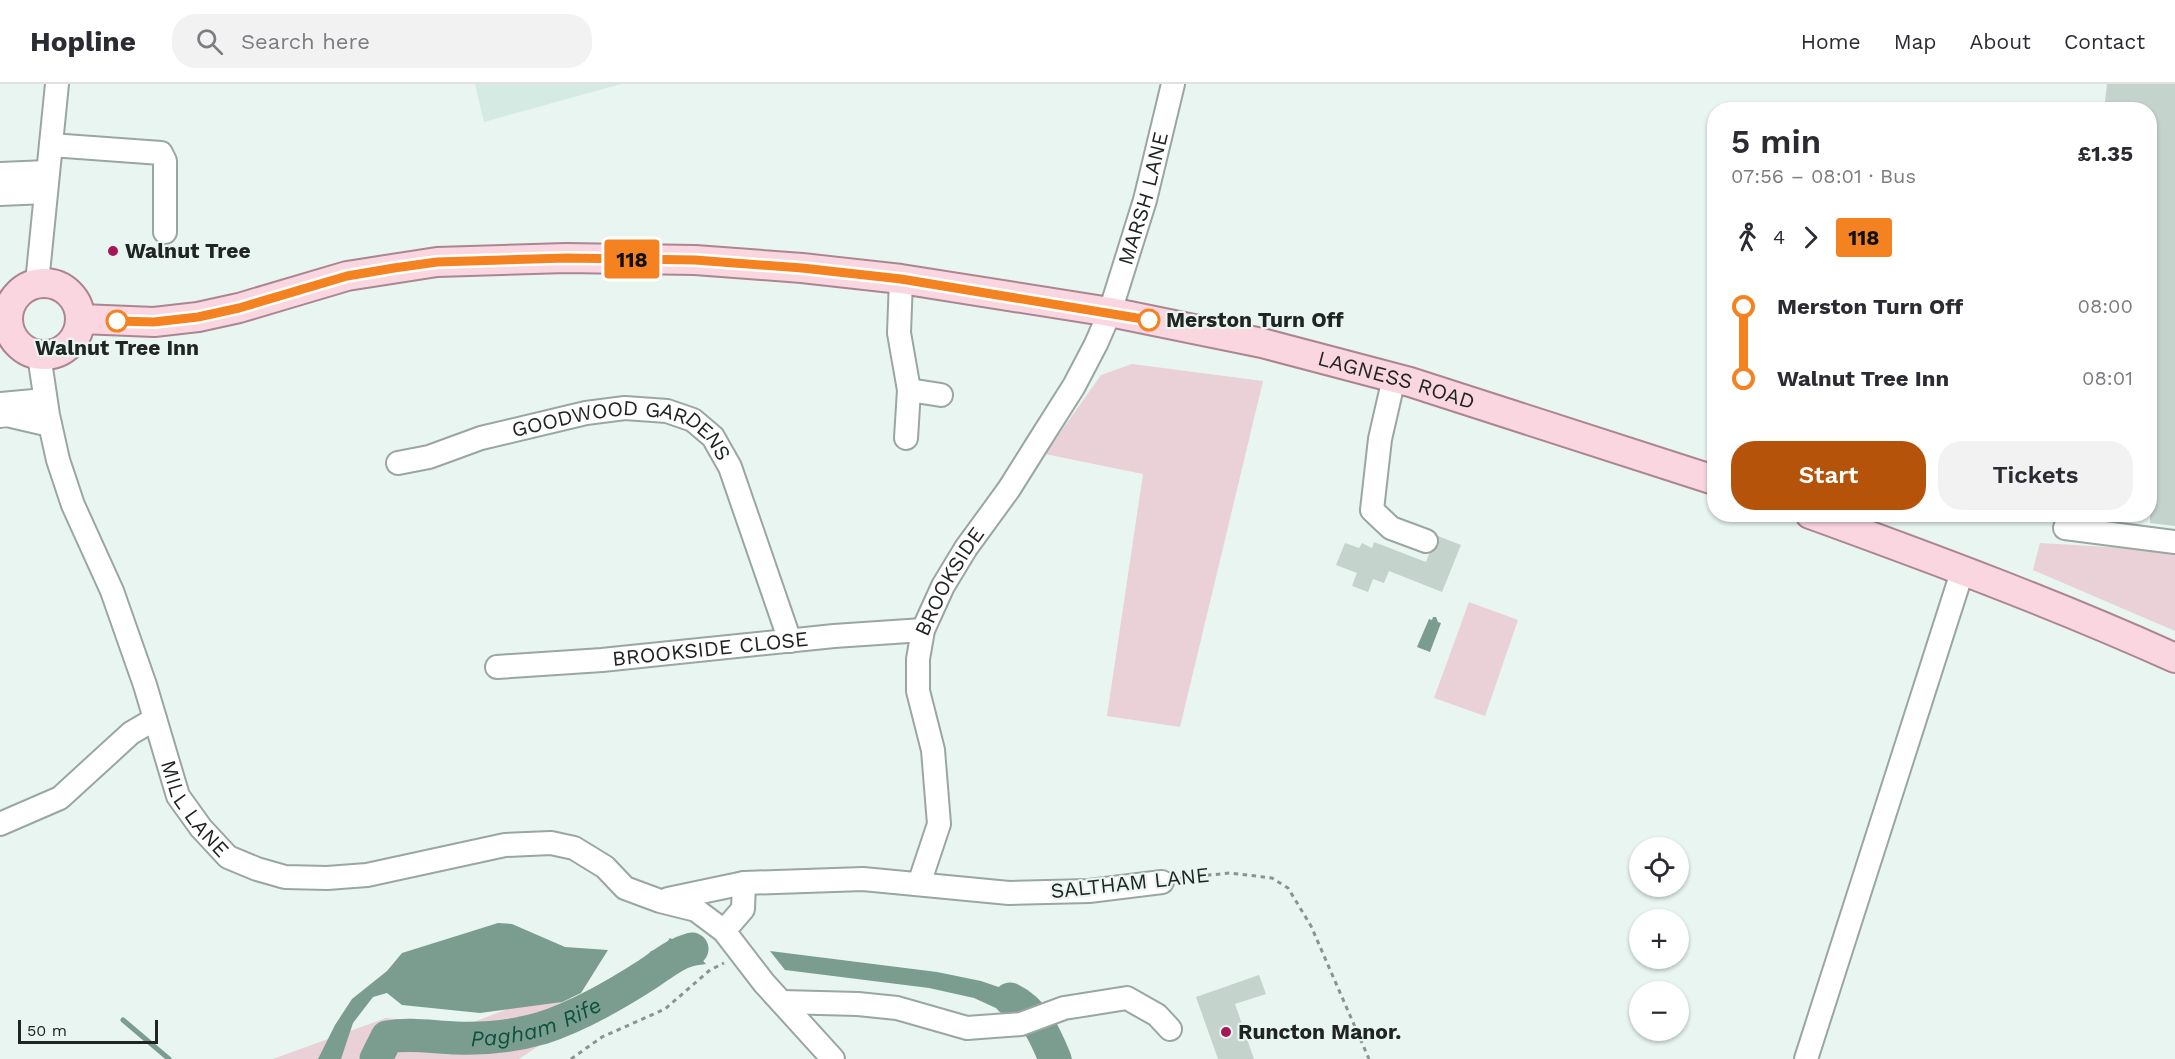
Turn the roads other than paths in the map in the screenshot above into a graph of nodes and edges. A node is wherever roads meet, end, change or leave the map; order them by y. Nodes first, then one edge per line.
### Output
1 (57, 84) edge
2 (1173, 84) edge
3 (51, 146) junction
4 (0, 174) edge
5 (47, 182) junction
6 (0, 194) edge
7 (165, 232) dead end
8 (901, 279) junction
9 (37, 283) junction
10 (4, 312) edge
11 (1110, 312) junction
12 (81, 320) junction
13 (39, 355) junction
14 (1394, 378) junction
15 (909, 390) junction
16 (941, 395) dead end
17 (45, 400) junction
18 (0, 404) edge
19 (0, 416) edge
20 (50, 425) junction
21 (906, 438) dead end
22 (398, 463) dead end
23 (1707, 478) edge
24 (1832, 522) edge
25 (2065, 528) dead end
26 (1426, 542) dead end
27 (2175, 542) edge
28 (1963, 569) junction
29 (923, 630) junction
30 (790, 641) junction
31 (2175, 658) edge
32 (497, 667) dead end
33 (155, 719) junction
34 (0, 824) edge
35 (1162, 882) road end
36 (744, 883) junction
37 (919, 884) junction
38 (660, 901) junction
39 (724, 932) junction
40 (782, 1002) junction
41 (1170, 1029) dead end
42 (833, 1059) edge
43 (1806, 1059) edge

1 - 3 street
2 - 11 street, MARSH LANE
3 - 5 street
3 - 7 street
4 - 5 street
5 - 6 street
5 - 9 street
8 - 11 main road, LAGNESS ROAD
8 - 12 main road, LAGNESS ROAD
8 - 15 street
9 - 10 main road
9 - 12 main road
10 - 13 main road
11 - 14 main road, LAGNESS ROAD
11 - 29 street, BROOKSIDE
12 - 13 main road
13 - 17 street, MILL LANE
14 - 23 main road, LAGNESS ROAD
14 - 26 street
15 - 16 street
15 - 21 street
17 - 18 street
17 - 20 street, MILL LANE
19 - 20 street
20 - 33 street, MILL LANE
22 - 30 street, GOODWOOD GARDENS
24 - 28 main road
25 - 27 street
28 - 31 main road
28 - 43 street
29 - 30 street, BROOKSIDE CLOSE
29 - 37 street, BROOKSIDE
30 - 32 street, BROOKSIDE CLOSE
33 - 34 street
33 - 38 street, MILL LANE
35 - 37 street, SALTHAM LANE
36 - 37 street, SALTHAM LANE
36 - 38 street, SALTHAM LANE
36 - 39 street
38 - 39 street, MILL LANE
39 - 40 street
40 - 41 street
40 - 42 street

